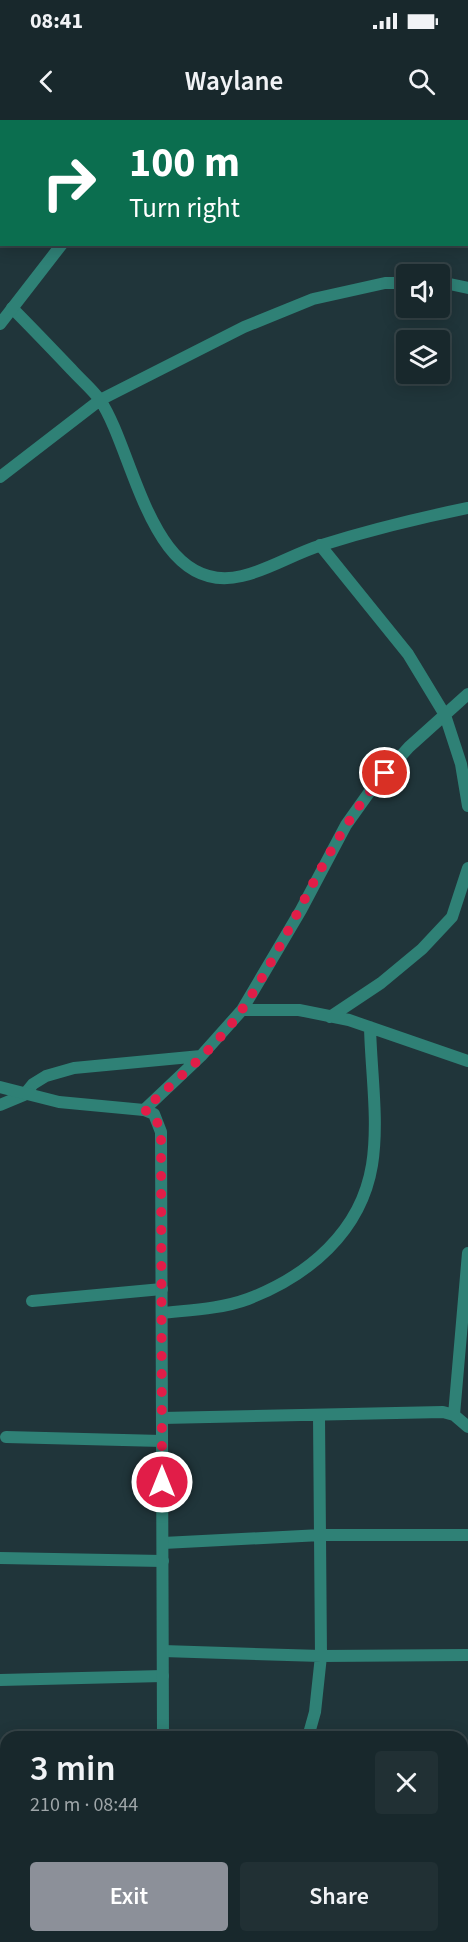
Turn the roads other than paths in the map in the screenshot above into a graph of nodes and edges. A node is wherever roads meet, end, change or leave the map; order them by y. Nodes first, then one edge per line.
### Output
1 (60, 246) edge
2 (396, 282) edge
3 (450, 284) edge
4 (468, 288) edge
5 (12, 308) junction
6 (0, 324) edge
7 (100, 400) junction
8 (0, 477) edge
9 (468, 508) edge
10 (320, 545) junction
11 (468, 694) edge
12 (445, 715) junction
13 (468, 806) edge
14 (468, 868) edge
15 (468, 908) edge
16 (452, 917) junction
17 (242, 1010) junction
18 (330, 1017) junction
19 (370, 1027) junction
20 (201, 1056) junction
21 (468, 1061) edge
22 (0, 1087) edge
23 (24, 1095) junction
24 (0, 1106) edge
25 (144, 1110) junction
26 (468, 1253) edge
27 (162, 1288) junction
28 (32, 1302) dead end
29 (162, 1313) junction
30 (454, 1415) junction
31 (320, 1416) junction
32 (162, 1418) junction
33 (468, 1427) edge
34 (6, 1437) dead end
35 (162, 1441) junction
36 (321, 1534) junction
37 (468, 1535) edge
38 (163, 1543) junction
39 (0, 1558) edge
40 (163, 1561) junction
41 (163, 1651) junction
42 (468, 1655) edge
43 (321, 1656) junction
44 (163, 1677) junction
45 (0, 1680) edge
46 (163, 1731) edge
47 (310, 1731) edge

1 - 5 street
2 - 7 street
3 - 4 street
5 - 6 street
5 - 7 street
7 - 8 street
7 - 10 street
9 - 10 street
10 - 12 street
11 - 12 street
12 - 13 street
12 - 17 street
14 - 16 street
15 - 16 street
16 - 18 street
17 - 18 street
17 - 20 street
18 - 19 street
19 - 21 street
19 - 29 street
20 - 23 street
20 - 25 street
22 - 23 street
23 - 24 street
23 - 25 street
25 - 27 street
26 - 30 street
27 - 28 street
27 - 29 street
29 - 32 street
30 - 31 street
30 - 33 street
31 - 32 street
31 - 36 street
32 - 35 street
34 - 35 street
35 - 38 street
36 - 37 street
36 - 38 street
36 - 43 street
38 - 40 street
39 - 40 street
40 - 41 street
41 - 43 street
41 - 44 street
42 - 43 street
43 - 47 street
44 - 45 street
44 - 46 street

